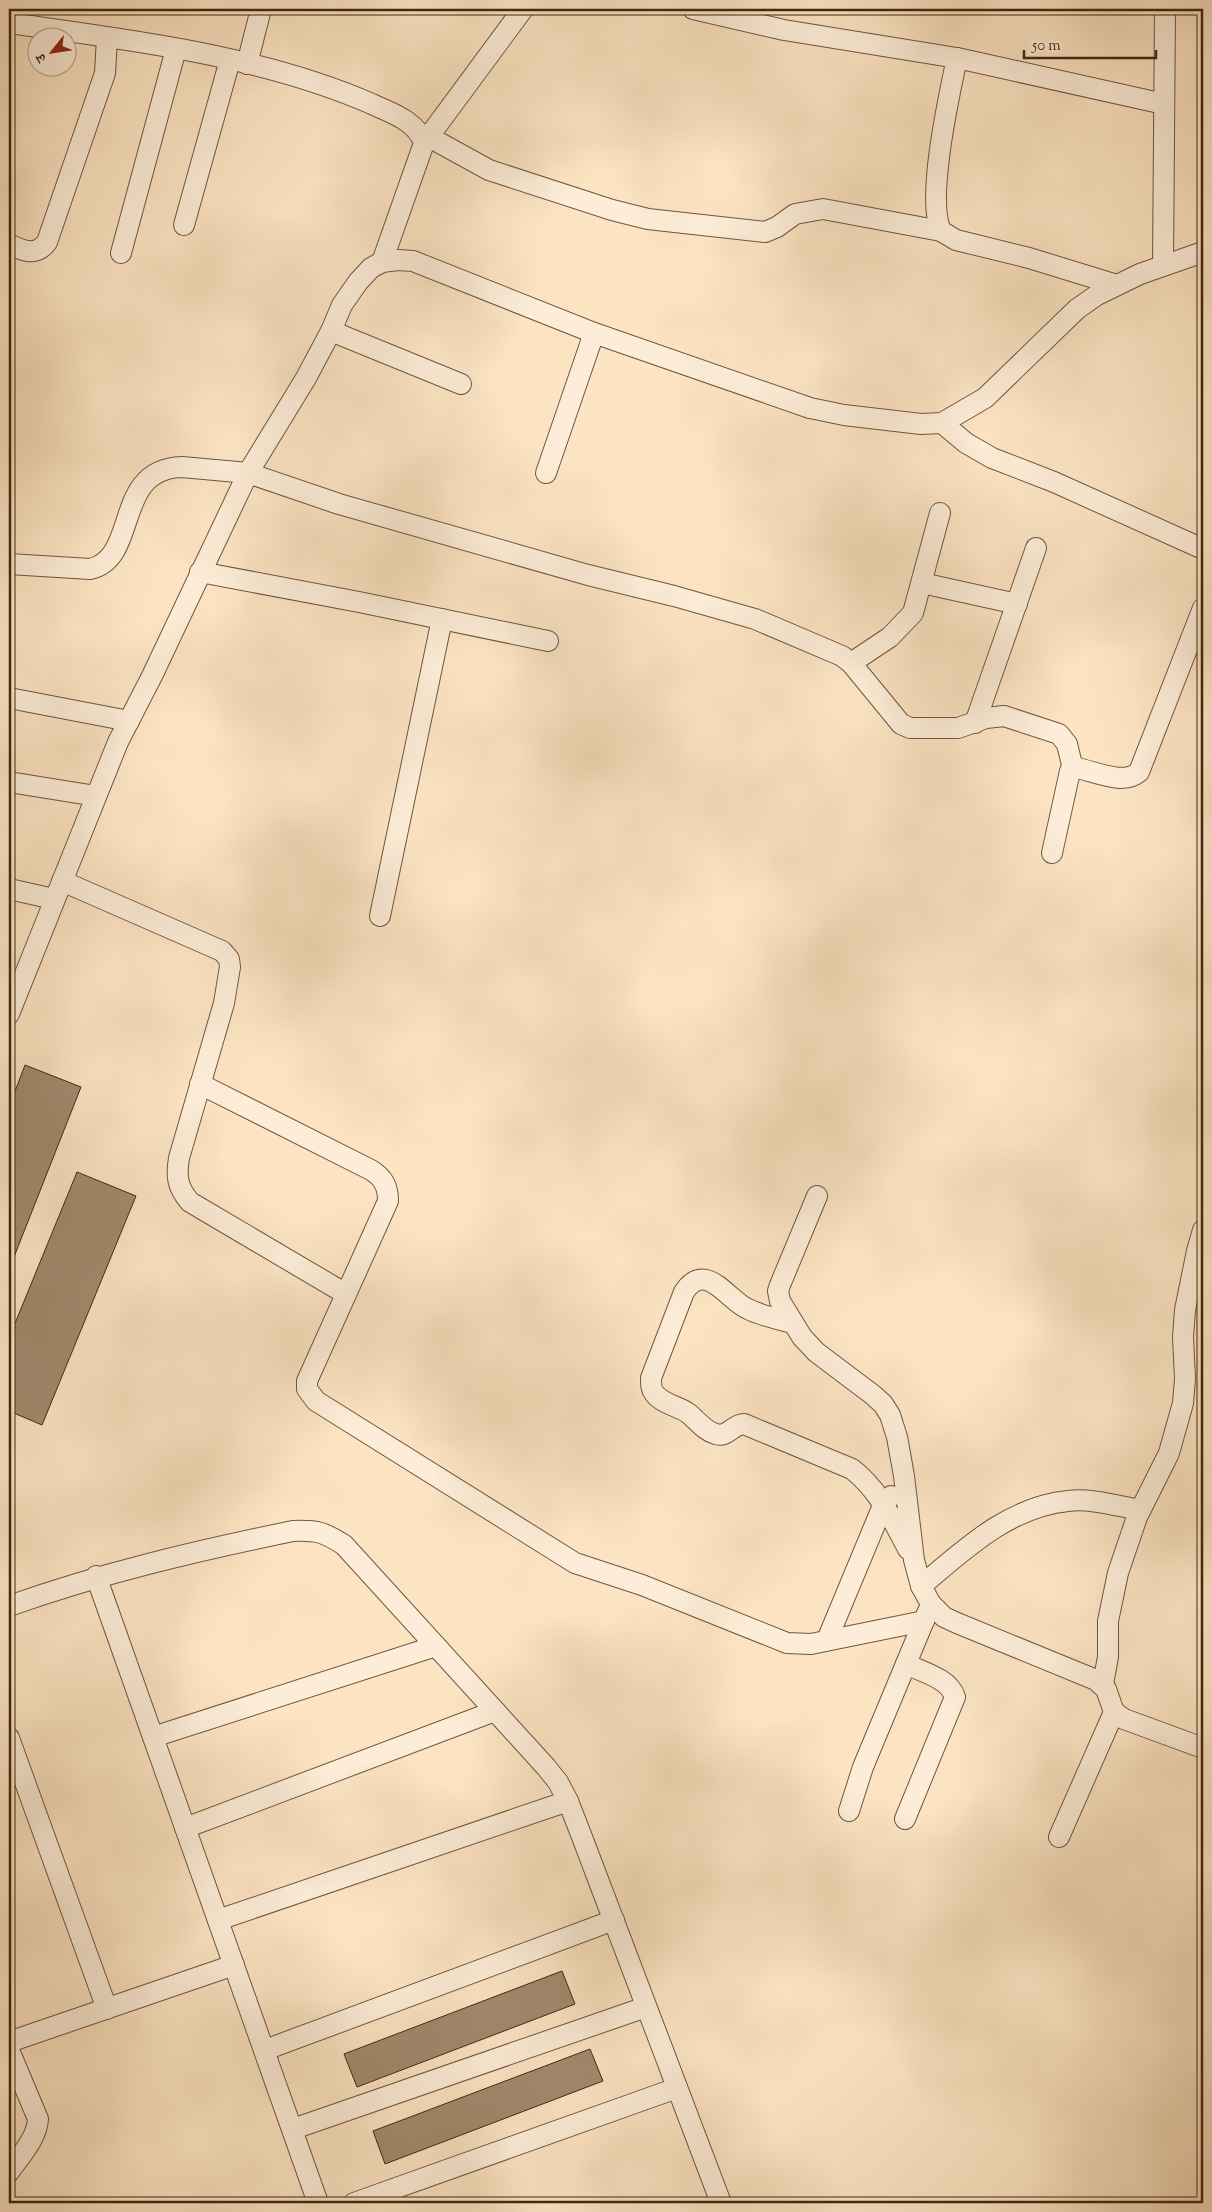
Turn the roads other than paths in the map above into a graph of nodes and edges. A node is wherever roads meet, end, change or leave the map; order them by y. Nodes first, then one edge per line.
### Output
1 (261, 9) edge
2 (523, 9) edge
3 (693, 9) edge
4 (1165, 9) edge
5 (10, 27) edge
6 (107, 38) junction
7 (176, 49) junction
8 (957, 58) junction
9 (239, 62) junction
10 (1164, 104) junction
11 (427, 140) junction
12 (184, 225) dead end
13 (941, 231) junction
14 (9, 244) edge
15 (1203, 252) edge
16 (121, 253) dead end
17 (382, 262) junction
18 (1163, 266) junction
19 (1117, 285) junction
20 (331, 331) junction
21 (594, 333) junction
22 (461, 384) dead end
23 (942, 423) junction
24 (248, 473) junction
25 (546, 473) dead end
26 (940, 513) dead end
27 (1036, 548) dead end
28 (1203, 550) edge
29 (9, 564) edge
30 (200, 572) junction
31 (922, 583) junction
32 (1016, 604) junction
33 (1203, 608) edge
34 (442, 619) junction
35 (548, 641) dead end
36 (851, 663) junction
37 (9, 698) edge
38 (129, 721) junction
39 (975, 723) junction
40 (1072, 769) junction
41 (9, 782) edge
42 (96, 796) junction
43 (1052, 853) dead end
44 (9, 889) edge
45 (58, 890) junction
46 (380, 916) dead end
47 (9, 1014) edge
48 (200, 1084) junction
49 (817, 1196) dead end
50 (1203, 1230) edge
51 (346, 1294) junction
52 (793, 1323) junction
53 (905, 1487) junction
54 (884, 1503) junction
55 (1140, 1510) junction
56 (914, 1560) junction
57 (96, 1576) junction
58 (921, 1586) junction
59 (9, 1606) edge
60 (928, 1612) junction
61 (828, 1640) junction
62 (436, 1646) junction
63 (906, 1664) junction
64 (1103, 1684) junction
65 (495, 1711) junction
66 (1114, 1712) junction
67 (9, 1738) edge
68 (153, 1738) junction
69 (1203, 1748) edge
70 (568, 1801) junction
71 (849, 1811) dead end
72 (905, 1819) dead end
73 (186, 1828) junction
74 (1059, 1837) dead end
75 (218, 1920) junction
76 (614, 1920) junction
77 (234, 1965) junction
78 (646, 2007) junction
79 (107, 2009) junction
80 (9, 2042) edge
81 (9, 2050) edge
82 (265, 2050) junction
83 (677, 2088) junction
84 (292, 2129) junction
85 (9, 2172) edge
86 (318, 2203) edge
87 (354, 2203) edge
88 (721, 2203) edge

1 - 9 street
2 - 11 street
3 - 8 street
4 - 10 street
5 - 6 street
6 - 7 street
6 - 14 street
7 - 9 street
7 - 16 street
8 - 10 street
8 - 13 street
9 - 11 street
9 - 12 street
10 - 18 street
11 - 13 street
11 - 17 street
13 - 19 street
15 - 18 street
17 - 20 street
17 - 21 street
18 - 19 street
19 - 23 street
20 - 22 street
20 - 24 street
21 - 23 street
21 - 25 street
23 - 28 street
24 - 29 street
24 - 30 street
24 - 36 street
26 - 31 street
27 - 32 street
30 - 34 street
30 - 38 street
31 - 32 street
31 - 36 street
32 - 39 street
33 - 40 street
34 - 35 street
34 - 46 street
36 - 39 street
37 - 38 street
38 - 42 street
39 - 40 street
40 - 43 street
41 - 42 street
42 - 45 street
44 - 45 street
45 - 47 street
45 - 48 street
48 - 51 street
48 - 51 street
49 - 52 street
50 - 55 street
51 - 61 street
52 - 53 street
52 - 54 street
53 - 54 street
53 - 56 street
54 - 56 street
54 - 61 street
55 - 58 street
55 - 64 street
56 - 58 street
57 - 59 street
57 - 62 street
57 - 68 street
58 - 60 street
60 - 61 street
60 - 63 street
60 - 64 street
62 - 65 street
62 - 68 street
63 - 71 street
63 - 72 street
64 - 66 street
65 - 70 street
65 - 73 street
66 - 69 street
66 - 74 street
67 - 79 street
68 - 73 street
70 - 75 street
70 - 76 street
73 - 75 street
75 - 77 street
76 - 78 street
76 - 82 street
77 - 79 street
77 - 82 street
78 - 83 street
78 - 84 street
79 - 80 street
81 - 85 street
82 - 84 street
83 - 87 street
83 - 88 street
84 - 86 street

